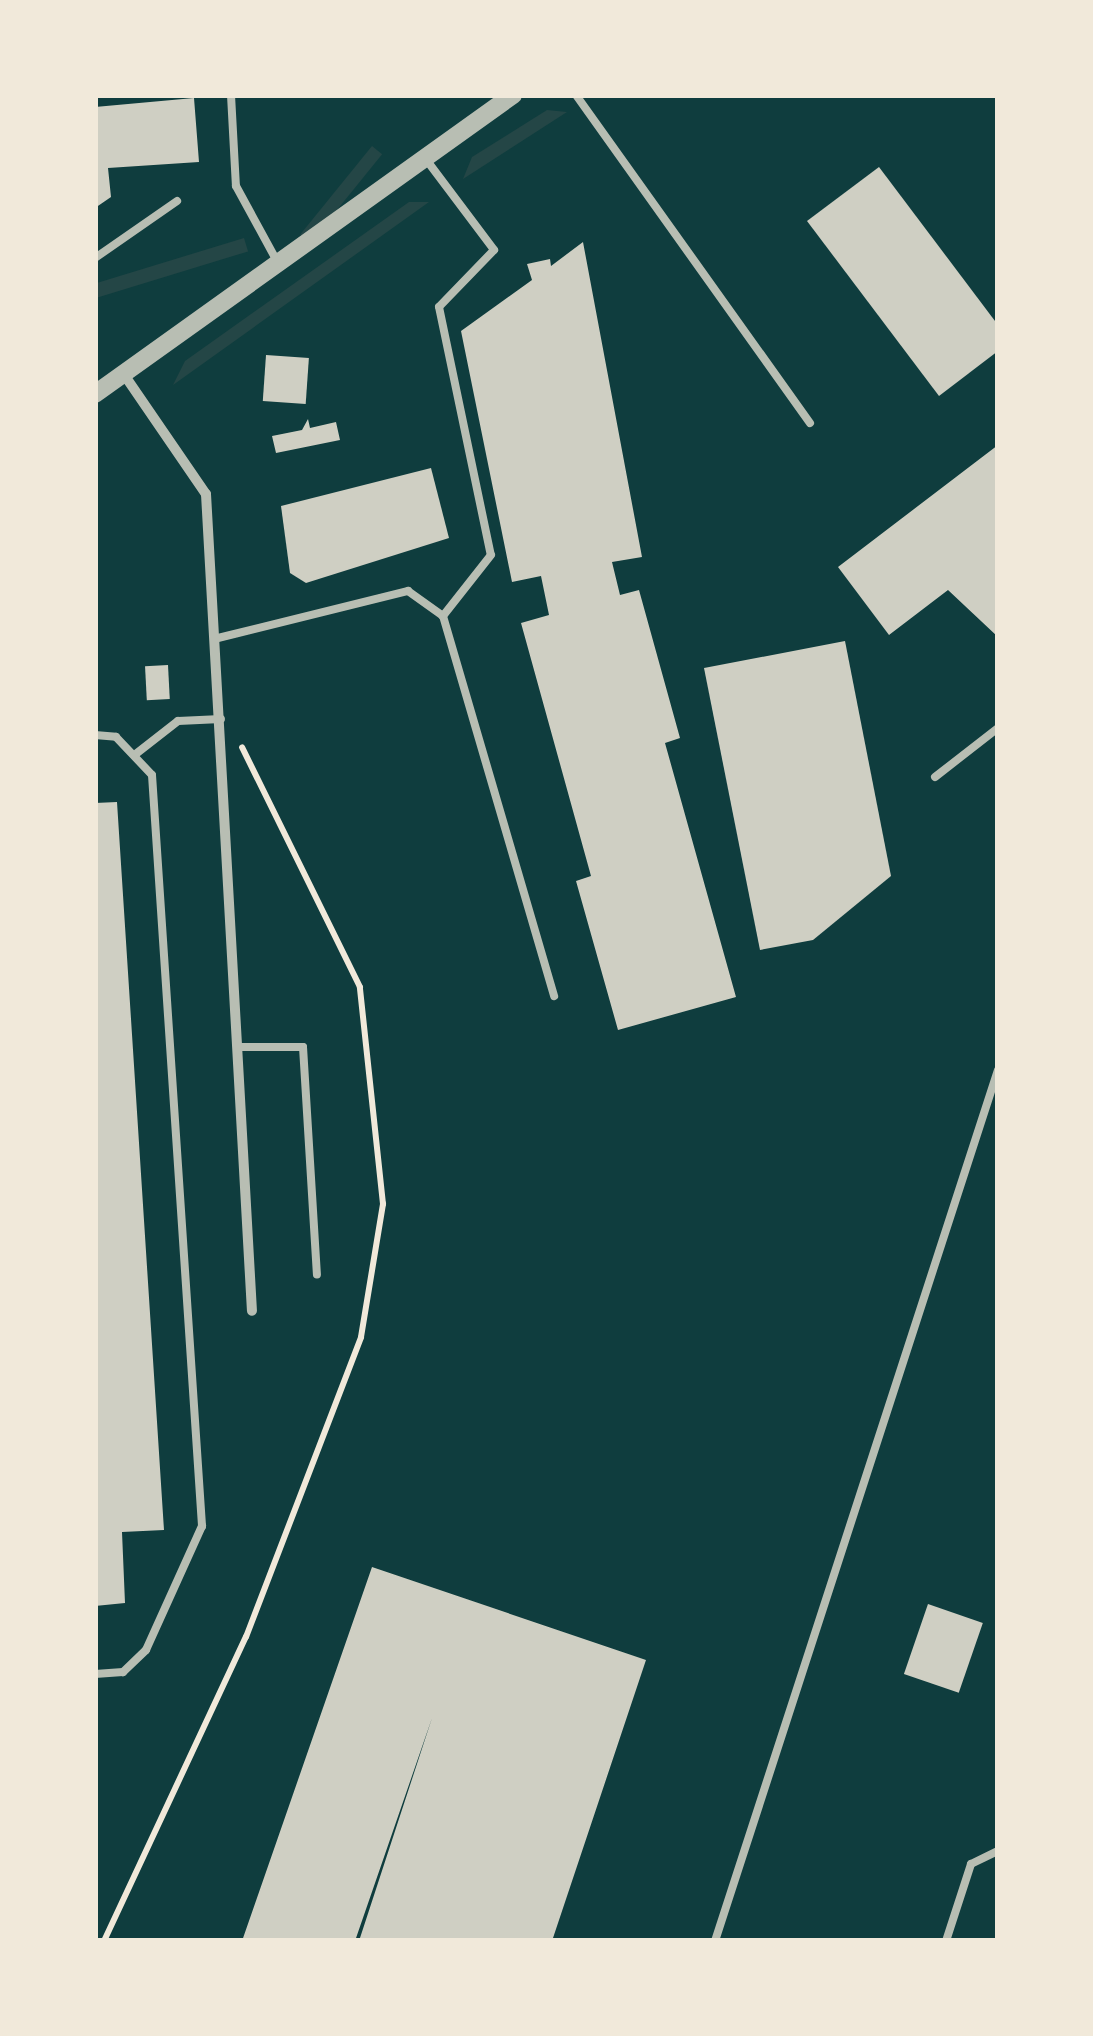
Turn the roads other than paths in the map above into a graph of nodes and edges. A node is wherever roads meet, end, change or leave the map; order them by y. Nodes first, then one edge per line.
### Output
1 (231, 95) edge
2 (513, 95) edge
3 (576, 95) edge
4 (425, 158) junction
5 (177, 201) dead end
6 (95, 258) edge
7 (278, 263) junction
8 (124, 374) junction
9 (95, 394) edge
10 (810, 424) dead end
11 (444, 616) junction
12 (218, 638) junction
13 (222, 719) junction
14 (998, 728) edge
15 (95, 735) edge
16 (137, 752) junction
17 (935, 778) dead end
18 (554, 996) dead end
19 (239, 1047) junction
20 (998, 1070) edge
21 (317, 1274) dead end
22 (252, 1311) dead end
23 (95, 1674) edge
24 (998, 1851) edge
25 (716, 1941) edge
26 (946, 1941) edge

1 - 7 lane
2 - 4 street
3 - 10 lane
4 - 7 street
4 - 11 lane
5 - 6 lane
7 - 8 street
8 - 9 street
8 - 12 street
11 - 12 lane
11 - 18 lane
12 - 13 street
13 - 16 lane
13 - 19 street
14 - 17 lane
15 - 16 lane
16 - 23 lane
19 - 21 lane
19 - 22 street
20 - 25 lane
24 - 26 lane

